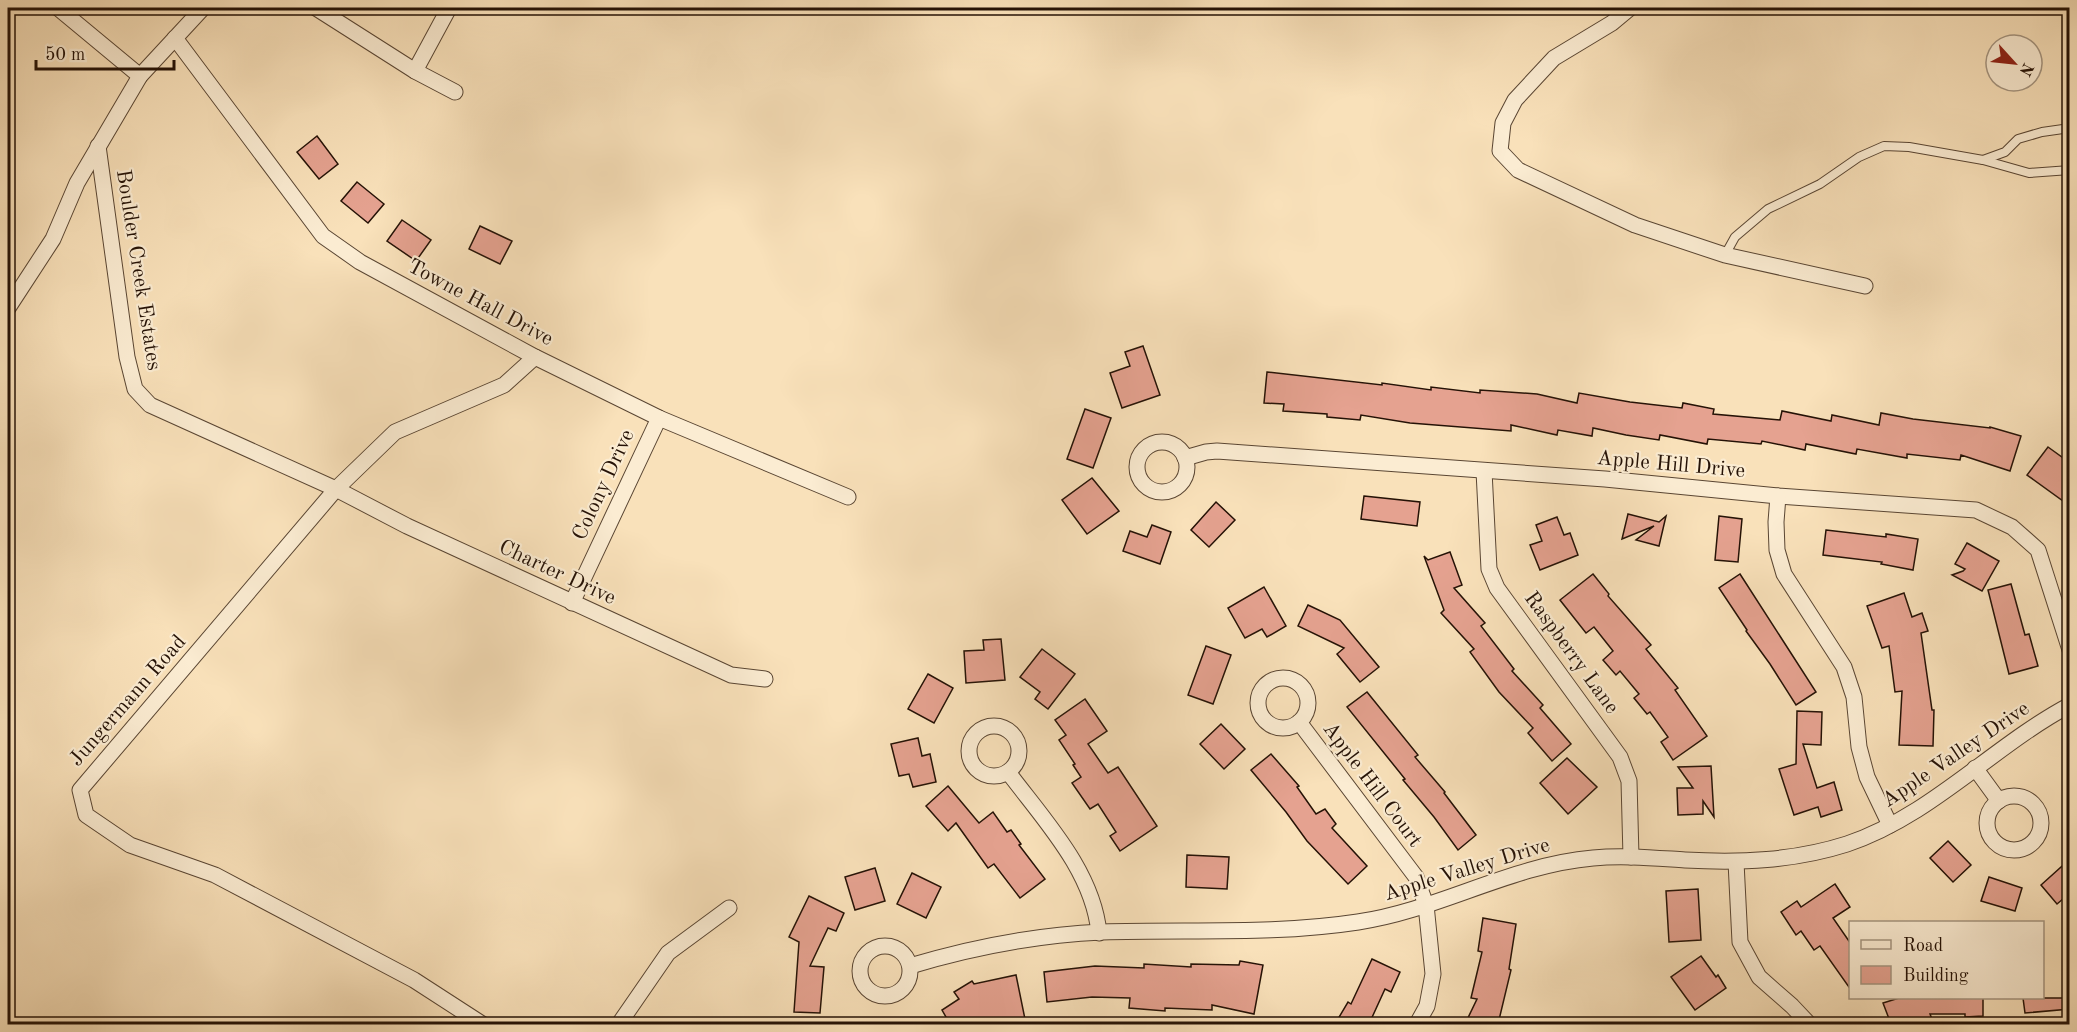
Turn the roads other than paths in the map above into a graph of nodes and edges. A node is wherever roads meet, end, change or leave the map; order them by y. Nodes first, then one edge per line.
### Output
1 (58, 8) edge
2 (202, 8) edge
3 (316, 8) edge
4 (449, 8) edge
5 (1630, 8) edge
6 (176, 39) junction
7 (415, 71) junction
8 (140, 76) junction
9 (455, 92) dead end
10 (2070, 128) edge
11 (98, 146) junction
12 (1983, 160) junction
13 (2070, 170) edge
14 (1725, 255) junction
15 (1865, 286) dead end
16 (8, 308) edge
17 (535, 357) junction
18 (658, 418) junction
19 (1185, 458) dead end
20 (1484, 471) junction
21 (336, 489) junction
22 (1778, 496) junction
23 (848, 498) dead end
24 (572, 603) junction
25 (2070, 650) edge
26 (765, 679) dead end
27 (2070, 705) edge
28 (1299, 722) dead end
29 (1975, 768) junction
30 (1008, 772) dead end
31 (1999, 801) dead end
32 (1890, 825) junction
33 (1631, 857) junction
34 (1736, 862) junction
35 (1426, 905) junction
36 (729, 908) dead end
37 (1099, 933) junction
38 (910, 966) dead end
39 (482, 1024) edge
40 (619, 1024) edge
41 (1417, 1024) edge
42 (1809, 1024) edge

1 - 8 street
2 - 6 street
3 - 7 street
4 - 7 street
5 - 14 street
6 - 8 street
6 - 17 street, Towne Hall Drive
7 - 9 street
8 - 11 street
10 - 12 lane
11 - 16 street
11 - 21 street, Boulder Creek Estates
12 - 13 lane
12 - 14 lane
14 - 15 street
17 - 18 street, Towne Hall Drive
17 - 21 street, Jungermann Road
18 - 23 street, Towne Hall Drive
18 - 24 street, Colony Drive
19 - 20 street, Apple Hill Drive
20 - 22 street, Apple Hill Drive
20 - 33 street, Raspberry Lane
21 - 24 street, Charter Drive
21 - 39 street, Jungermann Road
22 - 25 street, Apple Hill Drive
22 - 32 street
24 - 26 street, Charter Drive
27 - 29 street, Apple Valley Drive
28 - 35 street, Apple Hill Court
29 - 31 street
29 - 32 street, Apple Valley Drive
30 - 37 street
32 - 34 street, Apple Valley Drive
33 - 34 street, Apple Valley Drive
33 - 35 street, Apple Valley Drive
34 - 42 street
35 - 37 street, Apple Valley Drive
35 - 41 street, Apple Hill Court
36 - 40 street
37 - 38 street, Apple Valley Drive

